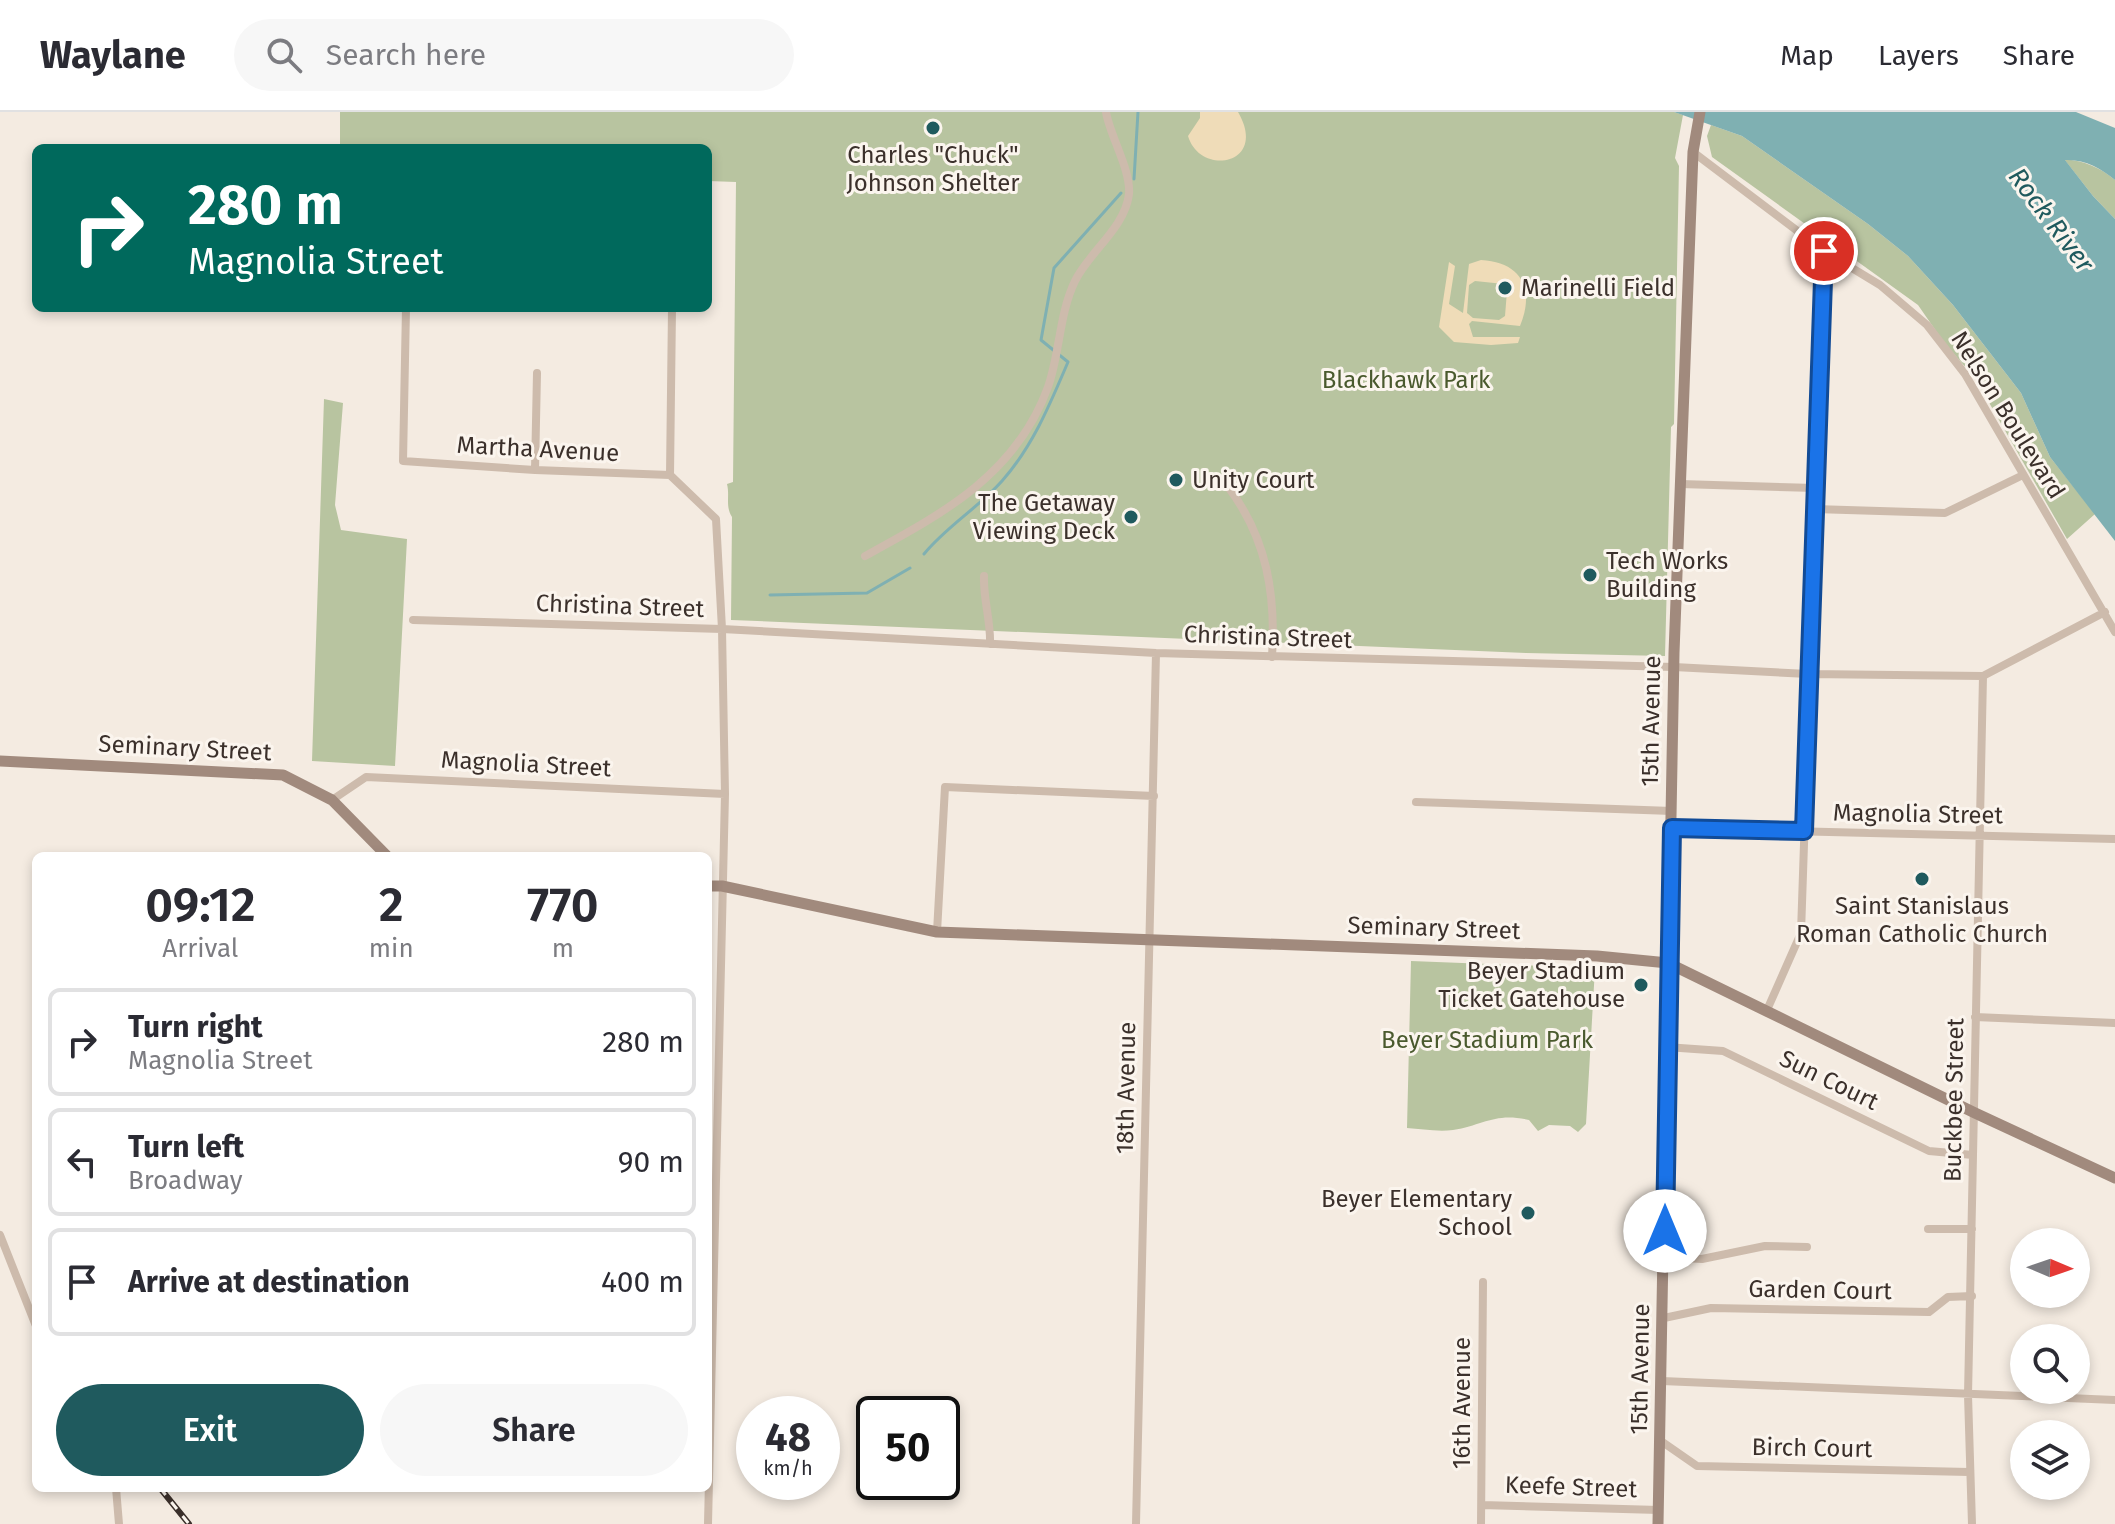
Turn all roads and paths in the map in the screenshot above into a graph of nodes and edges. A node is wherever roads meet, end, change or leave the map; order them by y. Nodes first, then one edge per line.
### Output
1 (1106, 112) edge
2 (1699, 116) edge
3 (1693, 152) junction
4 (1824, 251) junction
5 (406, 312) edge
6 (672, 312) edge
7 (537, 373) dead end
8 (535, 470) junction
9 (670, 475) junction
10 (2023, 475) junction
11 (1680, 484) junction
12 (1229, 488) dead end
13 (1815, 488) junction
14 (1814, 509) junction
15 (865, 556) dead end
16 (984, 576) dead end
17 (2105, 612) junction
18 (413, 620) dead end
19 (722, 629) junction
20 (2115, 632) edge
21 (990, 644) junction
22 (1156, 653) junction
23 (1272, 657) junction
24 (1674, 667) junction
25 (1808, 674) junction
26 (1983, 676) junction
27 (0, 761) edge
28 (725, 794) junction
29 (1154, 796) junction
30 (332, 800) junction
31 (1416, 802) dead end
32 (1672, 811) junction
33 (1672, 828) junction
34 (1804, 831) junction
35 (1980, 835) junction
36 (2115, 839) edge
37 (383, 852) edge
38 (712, 886) edge
39 (722, 886) junction
40 (937, 932) junction
41 (1150, 939) junction
42 (1668, 963) junction
43 (1767, 1010) junction
44 (1975, 1017) junction
45 (2115, 1023) edge
46 (1666, 1047) junction
47 (1975, 1113) junction
48 (1973, 1155) junction
49 (2115, 1178) edge
50 (1928, 1229) dead end
51 (1972, 1229) junction
52 (0, 1235) edge
53 (1807, 1247) dead end
54 (1665, 1257) junction
55 (1483, 1282) dead end
56 (1972, 1296) junction
57 (32, 1316) edge
58 (1664, 1318) junction
59 (712, 1342) edge
60 (1662, 1381) junction
61 (1968, 1395) junction
62 (2115, 1400) edge
63 (1661, 1441) junction
64 (1969, 1472) junction
65 (116, 1492) edge
66 (709, 1492) edge
67 (1482, 1505) junction
68 (1659, 1510) junction
69 (119, 1524) edge
70 (708, 1524) edge
71 (1136, 1524) edge
72 (1481, 1524) edge
73 (1658, 1524) edge
74 (1972, 1524) edge

1 - 15 street
2 - 3 street, 15th Avenue
3 - 4 street, Nelson Boulevard
3 - 11 street, 15th Avenue
4 - 10 street, Nelson Boulevard
4 - 13 street
5 - 8 street, Martha Avenue
6 - 9 street
7 - 8 street
8 - 9 street, Martha Avenue
9 - 19 street
10 - 14 street
10 - 17 street, Nelson Boulevard
11 - 13 street
11 - 24 street, 15th Avenue
12 - 23 street
13 - 14 street
14 - 25 street
16 - 21 street
17 - 20 street, Nelson Boulevard
17 - 26 street, Christina Street
18 - 19 street, Christina Street
19 - 21 street, Christina Street
19 - 28 street
21 - 22 street, Christina Street
22 - 23 street, Christina Street
22 - 29 street, 18th Avenue
23 - 24 street, Christina Street
24 - 25 street, Christina Street
24 - 32 street, 15th Avenue
25 - 26 street, Christina Street
25 - 34 street
26 - 35 street, Buckbee Street
27 - 30 street, Seminary Street
28 - 30 street, Magnolia Street
28 - 39 street
29 - 40 street
29 - 41 street, 18th Avenue
30 - 37 street, Seminary Street
31 - 32 street
32 - 33 street, 15th Avenue
33 - 34 street, Magnolia Street
33 - 42 street, 15th Avenue
34 - 35 street, Magnolia Street
34 - 43 street
35 - 36 street, Magnolia Street
35 - 44 street, Buckbee Street
38 - 39 street, Seminary Street
39 - 40 street, Seminary Street
39 - 59 street
40 - 41 street, Seminary Street
41 - 42 street, Seminary Street
41 - 71 street, 18th Avenue
42 - 43 street, Seminary Street
42 - 46 street, 15th Avenue
43 - 47 street, Seminary Street
44 - 45 street
44 - 47 street, Buckbee Street
46 - 48 street, Sun Court
46 - 54 street, 15th Avenue
47 - 48 street, Buckbee Street
47 - 49 street, Seminary Street
48 - 51 street, Buckbee Street
50 - 51 street
51 - 56 street, Buckbee Street
52 - 57 street
53 - 54 street
54 - 58 street, 15th Avenue
55 - 67 street, 16th Avenue
56 - 58 street, Garden Court
56 - 61 street, Buckbee Street
58 - 60 street, 15th Avenue
60 - 61 street
60 - 63 street, 15th Avenue
61 - 62 street
61 - 64 street, Buckbee Street
63 - 64 street, Birch Court
63 - 68 street, 15th Avenue
64 - 74 street, Buckbee Street
65 - 69 street
66 - 70 street
67 - 68 street, Keefe Street
67 - 72 street, 16th Avenue
68 - 73 street, 15th Avenue

